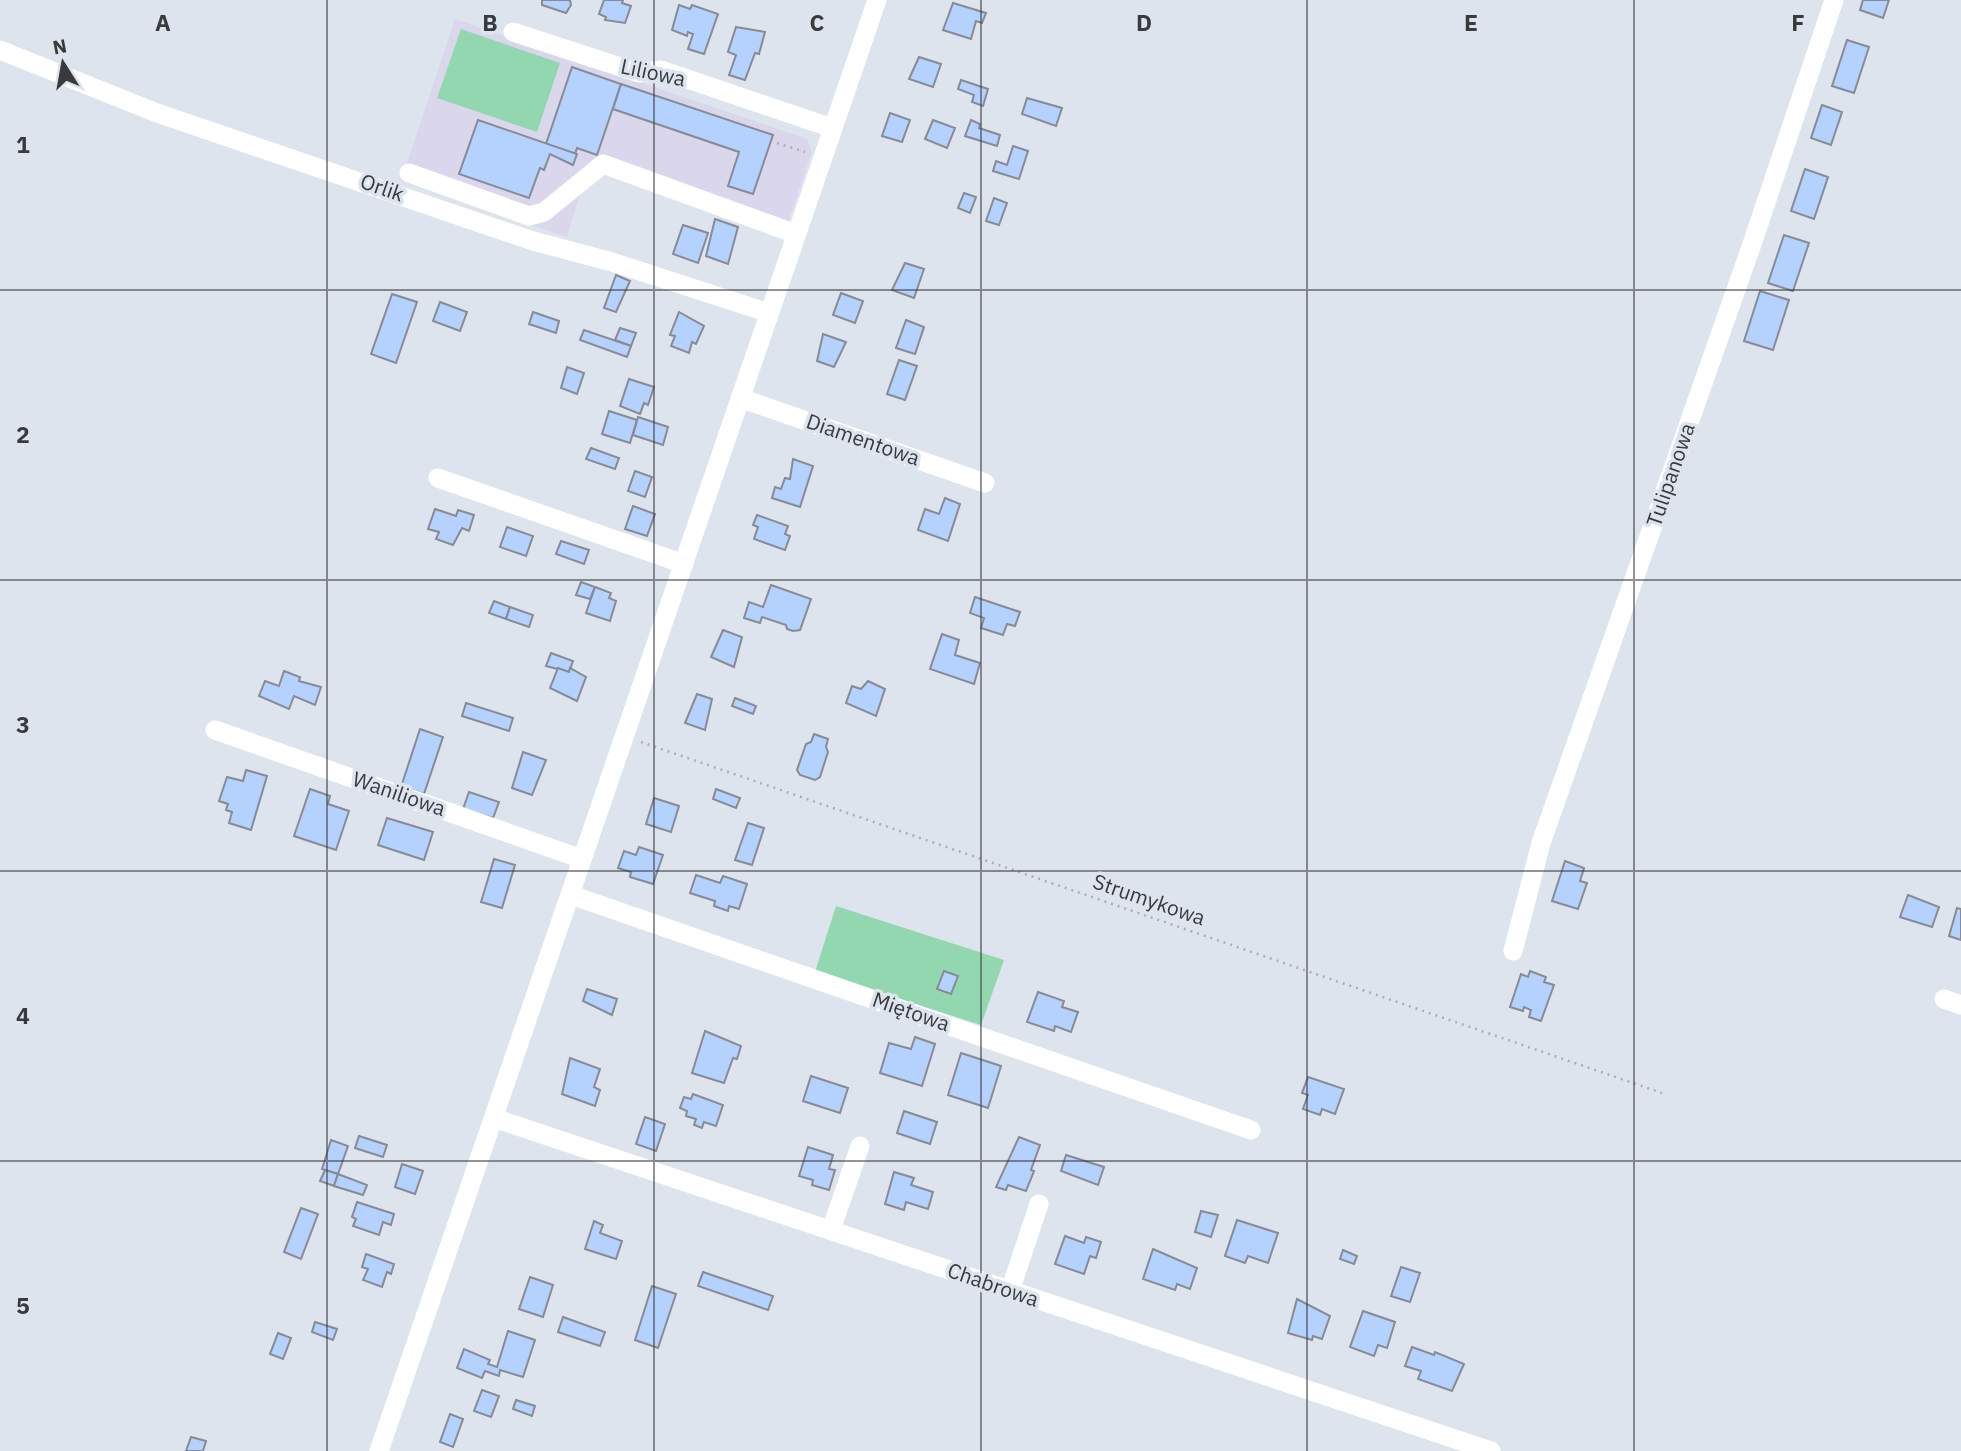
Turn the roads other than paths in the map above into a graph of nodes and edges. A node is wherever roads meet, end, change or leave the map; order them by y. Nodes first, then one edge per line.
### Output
1 (877, 0) edge
2 (1834, 0) edge
3 (513, 32) dead end
4 (0, 50) edge
5 (832, 128) junction
6 (409, 173) dead end
7 (796, 234) junction
8 (769, 313) junction
9 (740, 398) junction
10 (439, 478) dead end
11 (985, 483) dead end
12 (684, 564) junction
13 (215, 730) dead end
14 (582, 859) junction
15 (571, 895) junction
16 (1513, 951) dead end
17 (494, 1118) junction
18 (1251, 1130) dead end
19 (860, 1146) dead end
20 (1039, 1204) dead end
21 (831, 1230) junction
22 (1010, 1291) junction
23 (379, 1451) edge
24 (1491, 1451) edge

1 - 5 street
2 - 16 street, Tulipanowa
3 - 5 street, Liliowa
4 - 8 street, Orlik
5 - 7 street
6 - 7 street
7 - 8 street
8 - 9 street
9 - 11 street, Diamentowa
9 - 12 street
10 - 12 street
12 - 14 street
13 - 14 street, Waniliowa
14 - 15 street
15 - 17 street
15 - 18 street, Miętowa
17 - 21 street, Chabrowa
17 - 23 street
19 - 21 street
20 - 22 street
21 - 22 street, Chabrowa
22 - 24 street, Chabrowa

